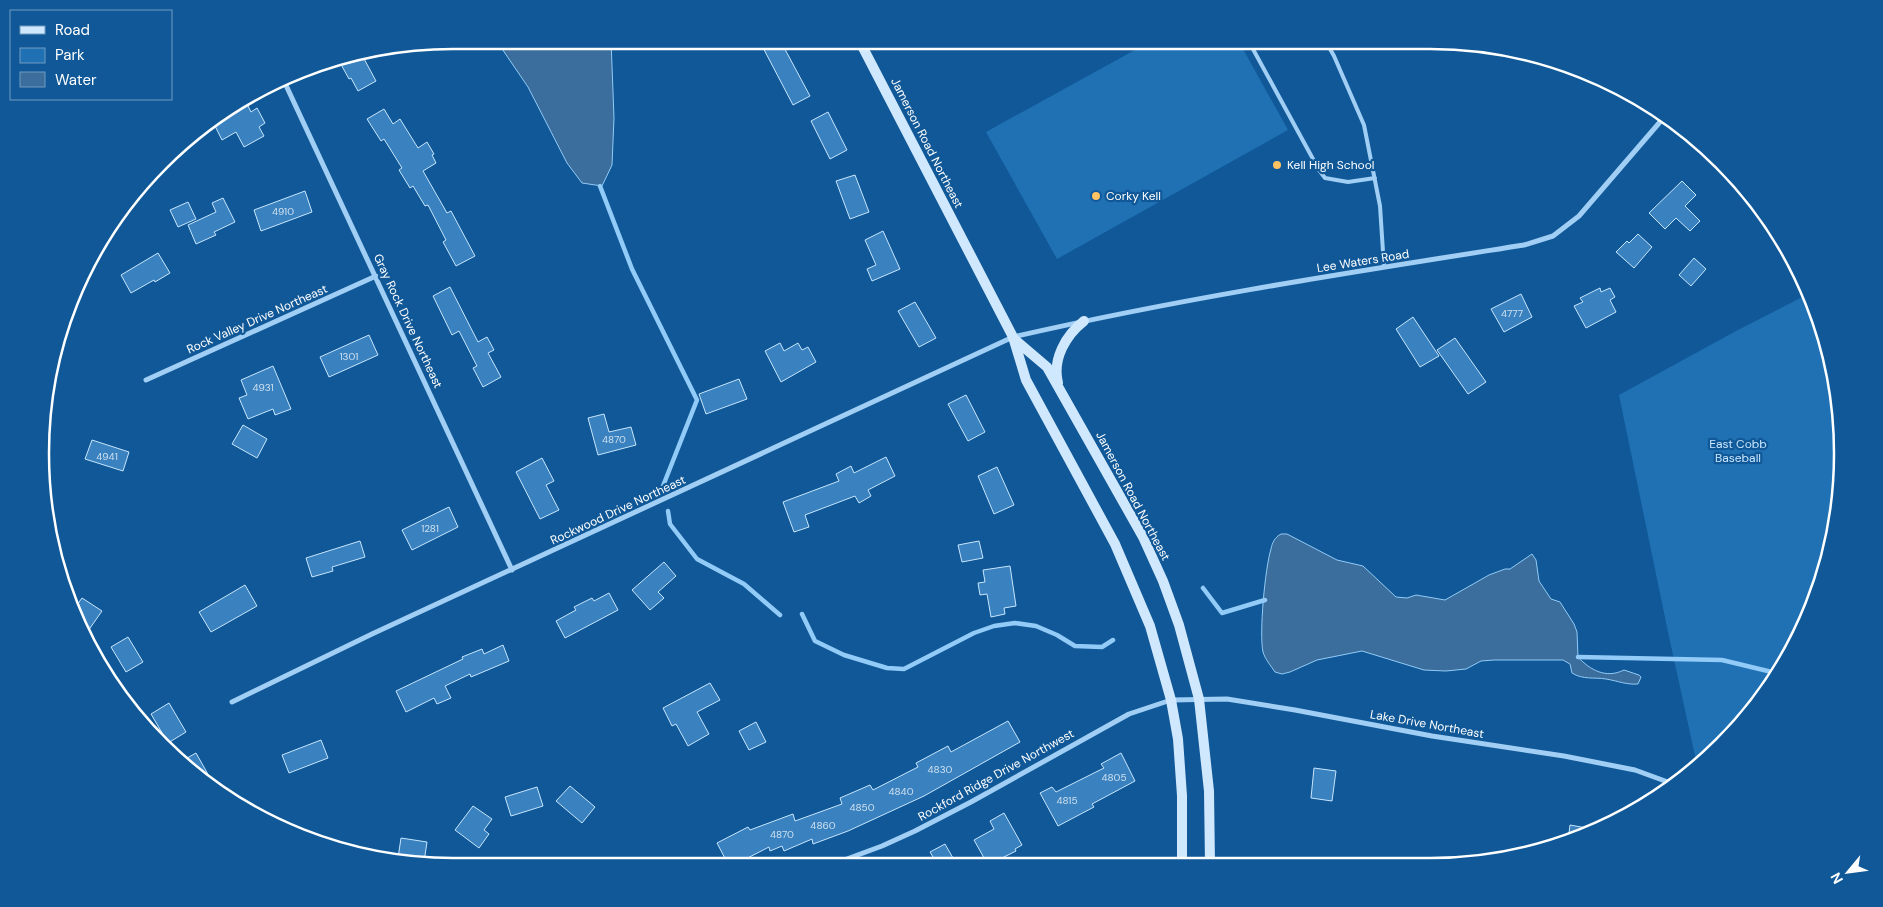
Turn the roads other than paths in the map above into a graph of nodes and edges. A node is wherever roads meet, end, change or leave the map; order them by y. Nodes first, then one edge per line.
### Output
1 (864, 49) edge
2 (1253, 49) edge
3 (1330, 49) edge
4 (286, 85) edge
5 (1660, 121) edge
6 (1375, 178) junction
7 (1384, 267) junction
8 (376, 276) junction
9 (1084, 321) junction
10 (1013, 337) junction
11 (146, 380) dead end
12 (1060, 389) junction
13 (512, 570) junction
14 (1199, 699) junction
15 (1171, 700) junction
16 (232, 702) dead end
17 (1666, 782) edge
18 (850, 858) edge
19 (1182, 858) edge
20 (1210, 858) edge

1 - 10 street, Jamerson Road Northeast
2 - 6 lane
3 - 6 lane
4 - 8 street, Gray Rock Drive Northeast
5 - 7 street, Lee Waters Road
6 - 7 lane
7 - 9 street, Lee Waters Road
8 - 11 street, Rock Valley Drive Northeast
8 - 13 street, Gray Rock Drive Northeast
9 - 10 street, Lee Waters Road
9 - 12 street
10 - 12 street, Jamerson Road Northeast
10 - 13 street, Rockwood Drive Northeast
10 - 15 street, Jamerson Road Northeast
12 - 14 street, Jamerson Road Northeast
13 - 16 street, Rockwood Drive Northeast
14 - 15 street, Lake Drive Northeast
14 - 17 street, Lake Drive Northeast
14 - 20 street, Jamerson Road Northeast
15 - 18 street, Rockford Ridge Drive Northwest
15 - 19 street, Jamerson Road Northeast

